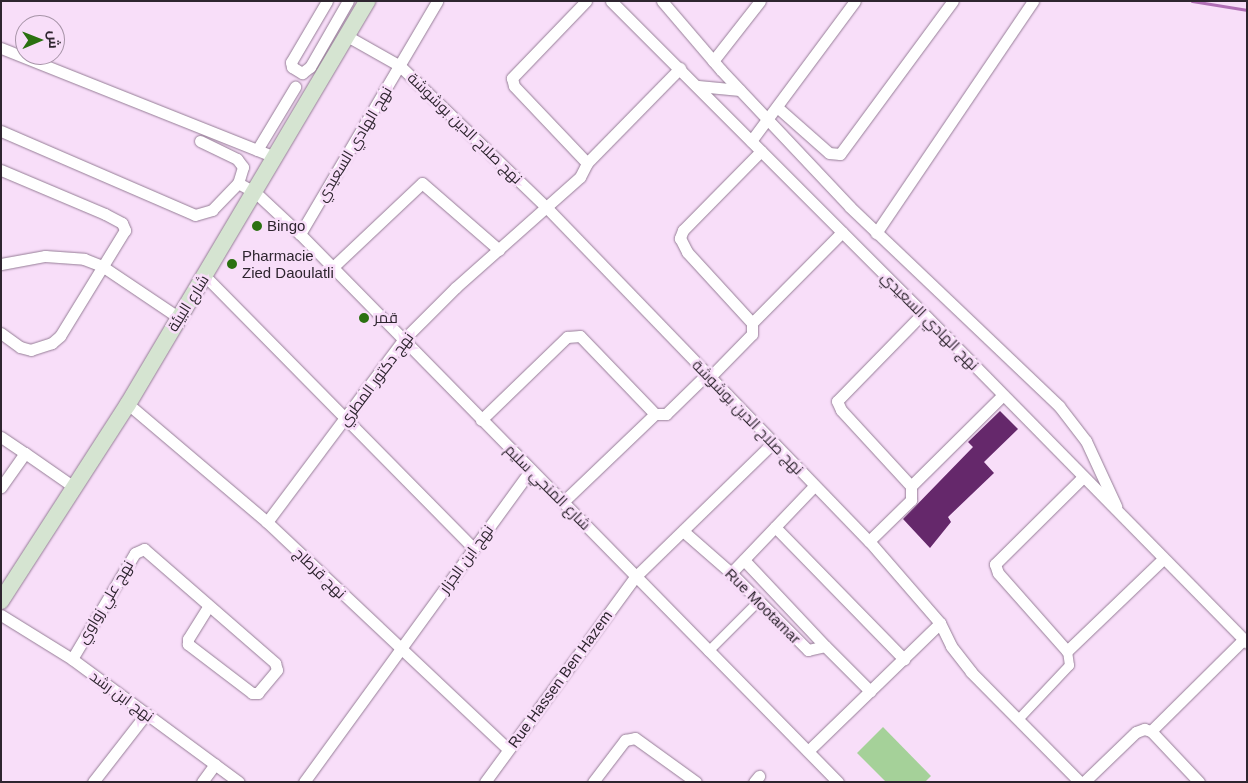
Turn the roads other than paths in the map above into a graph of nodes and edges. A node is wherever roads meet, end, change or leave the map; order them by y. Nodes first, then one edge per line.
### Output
1 (327, 1) edge
2 (348, 1) edge
3 (368, 1) edge
4 (437, 1) edge
5 (586, 1) edge
6 (611, 1) edge
7 (662, 1) edge
8 (760, 1) edge
9 (855, 1) edge
10 (953, 1) edge
11 (1033, 1) edge
12 (347, 36) junction
13 (1, 48) edge
14 (713, 61) junction
15 (400, 66) junction
16 (680, 68) junction
17 (698, 86) junction
18 (295, 88) dead end
19 (740, 90) junction
20 (777, 107) junction
21 (768, 119) junction
22 (1, 131) edge
23 (200, 141) dead end
24 (751, 141) junction
25 (258, 150) junction
26 (761, 151) junction
27 (275, 157) junction
28 (586, 163) junction
29 (1, 170) edge
30 (238, 183) junction
31 (256, 193) junction
32 (548, 209) junction
33 (842, 232) junction
34 (876, 233) junction
35 (300, 234) junction
36 (499, 250) junction
37 (1, 264) edge
38 (102, 266) junction
39 (333, 267) junction
40 (205, 276) junction
41 (923, 313) junction
42 (178, 317) junction
43 (752, 323) junction
44 (1, 333) edge
45 (403, 340) junction
46 (708, 376) junction
47 (1003, 395) junction
48 (128, 404) junction
49 (655, 414) junction
50 (346, 419) junction
51 (482, 420) junction
52 (1, 437) edge
53 (774, 443) junction
54 (24, 452) junction
55 (532, 470) junction
56 (1083, 477) junction
57 (814, 486) junction
58 (911, 486) junction
59 (1, 487) edge
60 (74, 487) junction
61 (563, 502) junction
62 (1119, 514) junction
63 (267, 522) junction
64 (775, 527) junction
65 (683, 531) junction
66 (869, 541) junction
67 (473, 548) junction
68 (1164, 559) junction
69 (744, 560) junction
70 (731, 573) junction
71 (636, 577) junction
72 (759, 600) junction
73 (1, 601) edge
74 (209, 606) junction
75 (1, 615) edge
76 (940, 623) junction
77 (1245, 642) edge
78 (825, 646) junction
79 (400, 649) junction
80 (708, 650) junction
81 (1067, 651) junction
82 (72, 659) junction
83 (904, 659) junction
84 (870, 691) junction
85 (146, 714) junction
86 (1019, 718) junction
87 (1150, 731) junction
88 (508, 749) junction
89 (808, 751) junction
90 (216, 764) junction
91 (93, 782) edge
92 (202, 782) edge
93 (239, 782) edge
94 (304, 782) edge
95 (486, 782) edge
96 (593, 782) edge
97 (696, 782) edge
98 (838, 782) edge
99 (1082, 782) edge
100 (1199, 782) edge

1 - 2 street
3 - 12 main road, شارع البيئة
4 - 15 street, نهج الهادي السعيدي
5 - 28 street
6 - 16 street, نهج الهادي السعيدي
7 - 14 street
8 - 14 street
9 - 20 street
10 - 20 street
11 - 34 street
12 - 15 street, نهج صلاح الدين بوشوشة
12 - 27 main road, شارع البيئة
13 - 25 street
14 - 19 street
15 - 32 street, نهج صلاح الدين بوشوشة
15 - 35 street, نهج الهادي السعيدي
16 - 17 street, نهج الهادي السعيدي
16 - 28 street, نهج دكتور المطري
17 - 19 street
17 - 24 street, نهج الهادي السعيدي
18 - 25 street
19 - 21 street
20 - 21 street
21 - 24 street
21 - 34 street
22 - 30 street
23 - 30 street
24 - 26 street, نهج الهادي السعيدي
25 - 27 street
26 - 33 street, نهج الهادي السعيدي
26 - 43 street
27 - 31 main road, شارع البيئة
28 - 32 street, نهج دكتور المطري
29 - 38 street
30 - 31 street, شارع المنجي سليم
31 - 35 street, شارع المنجي سليم
31 - 40 main road, شارع البيئة
32 - 36 street, نهج دكتور المطري
32 - 46 street, نهج صلاح الدين بوشوشة
33 - 41 street, نهج الهادي السعيدي
33 - 43 street
34 - 62 street
35 - 39 street, شارع المنجي سليم
36 - 39 street
36 - 45 street, نهج دكتور المطري
37 - 38 street
38 - 42 street
38 - 44 street
39 - 45 street, شارع المنجي سليم
40 - 42 main road, شارع البيئة
40 - 50 street
41 - 47 street, نهج الهادي السعيدي
41 - 58 street
42 - 48 main road, شارع البيئة
43 - 46 street
45 - 50 street, نهج دكتور المطري
45 - 51 street, شارع المنجي سليم
46 - 49 street
46 - 53 street, نهج صلاح الدين بوشوشة
47 - 56 street, نهج الهادي السعيدي
47 - 58 street
48 - 60 main road, شارع البيئة
48 - 63 street, نهج قرطاج
49 - 51 street
49 - 61 street
50 - 63 street, نهج دكتور المطري
50 - 67 street
51 - 55 street, شارع المنجي سليم
52 - 54 street
53 - 57 street, نهج صلاح الدين بوشوشة
53 - 65 street, Rue Hassen Ben Hazem
54 - 59 street
54 - 60 street
55 - 61 street, شارع المنجي سليم
55 - 67 street, نهج ابن الجزار
56 - 62 street, نهج الهادي السعيدي
56 - 81 street
57 - 64 street
57 - 66 street, نهج صلاح الدين بوشوشة
58 - 66 street
60 - 73 main road, شارع البيئة
61 - 71 street, شارع المنجي سليم
62 - 68 street, نهج الهادي السعيدي
63 - 79 street, نهج قرطاج
64 - 69 street
64 - 83 street
65 - 70 street, Rue Mootamar
65 - 71 street, Rue Hassen Ben Hazem
66 - 76 street, نهج صلاح الدين بوشوشة
67 - 79 street, نهج ابن الجزار
68 - 77 street, نهج الهادي السعيدي
68 - 81 street
69 - 70 street
69 - 78 street, Rue Mootamar
70 - 72 street, Rue Mootamar
71 - 80 street, شارع المنجي سليم
71 - 88 street, Rue Hassen Ben Hazem
72 - 78 street, Rue Mootamar
72 - 80 street
74 - 74 street, نهج علي زواوي
74 - 82 street, نهج علي زواوي
75 - 82 street, نهج ابن رشد
76 - 83 street
76 - 86 street, نهج صلاح الدين بوشوشة
77 - 87 street
78 - 84 street
79 - 88 street, نهج قرطاج
79 - 94 street, نهج ابن الجزار
80 - 89 street, شارع المنجي سليم
81 - 86 street
82 - 85 street, نهج ابن رشد
83 - 84 street
84 - 89 street
85 - 90 street, نهج ابن رشد
85 - 91 street
86 - 99 street, نهج صلاح الدين بوشوشة
87 - 99 street
87 - 100 street
88 - 95 street, Rue Hassen Ben Hazem
89 - 98 street, شارع المنجي سليم
90 - 92 street
90 - 93 street, نهج ابن رشد
96 - 97 street

